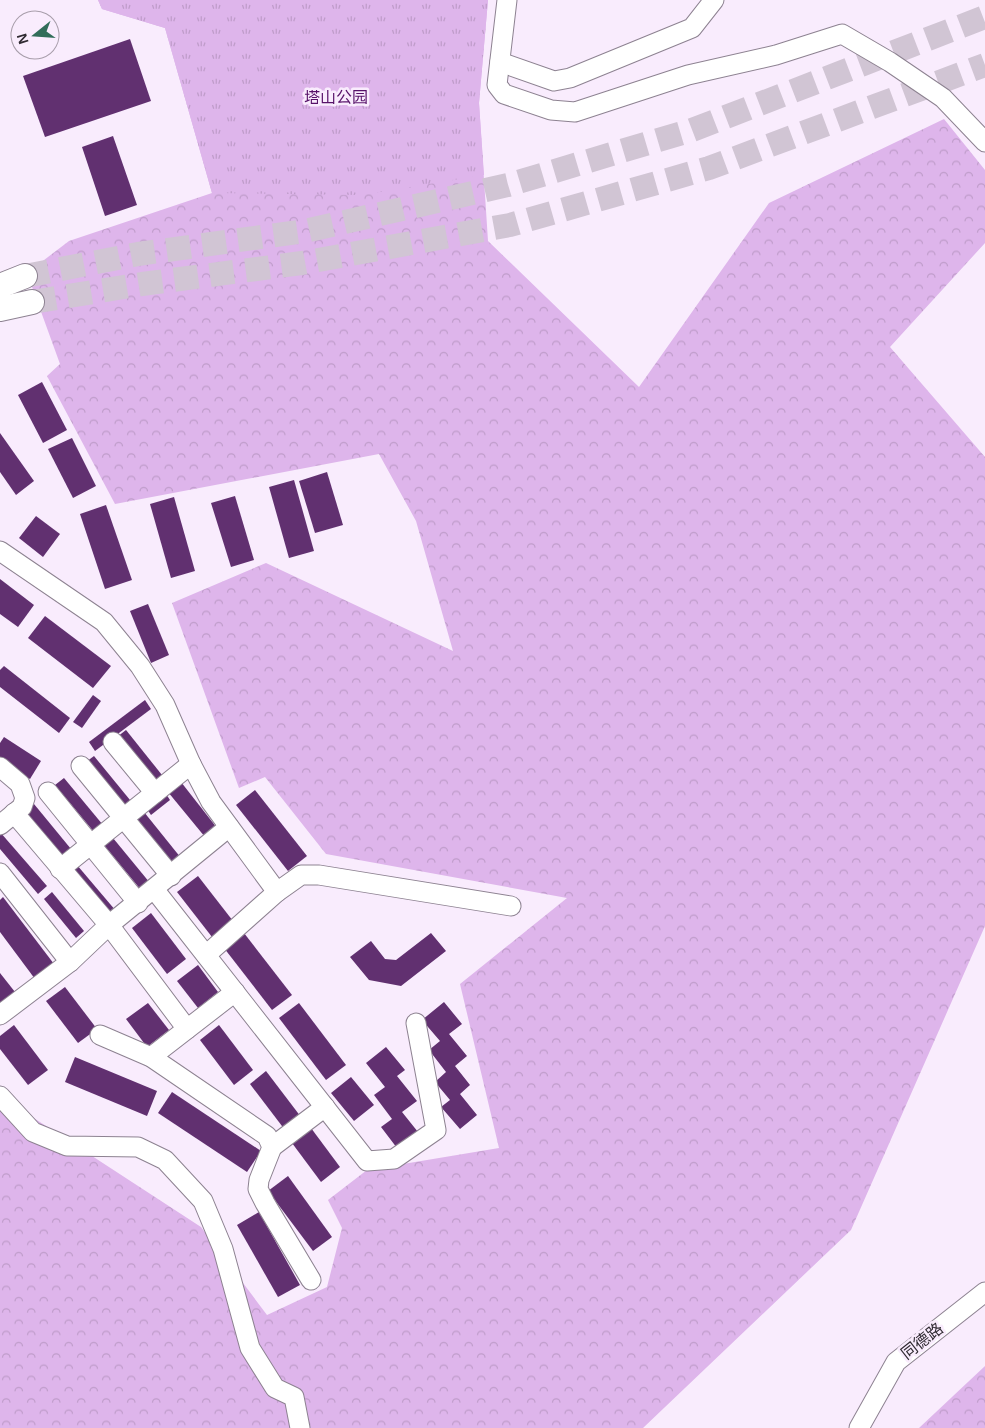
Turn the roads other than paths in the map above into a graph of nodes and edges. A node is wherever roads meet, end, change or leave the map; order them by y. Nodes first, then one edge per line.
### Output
1 (507, 0) edge
2 (714, 0) edge
3 (500, 62) junction
4 (985, 142) edge
5 (25, 276) tunnel mouth
6 (0, 286) edge
7 (32, 302) tunnel mouth
8 (0, 309) edge
9 (0, 551) edge
10 (114, 742) dead end
11 (190, 764) junction
12 (81, 766) dead end
13 (0, 767) edge
14 (48, 792) dead end
15 (155, 793) junction
16 (123, 818) junction
17 (7, 819) edge
18 (229, 827) junction
19 (91, 845) junction
20 (60, 869) junction
21 (170, 876) junction
22 (3, 883) edge
23 (154, 889) junction
24 (277, 892) junction
25 (138, 902) junction
26 (511, 906) dead end
27 (109, 926) junction
28 (206, 956) junction
29 (70, 962) junction
30 (235, 992) junction
31 (0, 1015) edge
32 (416, 1023) dead end
33 (187, 1029) junction
34 (100, 1035) dead end
35 (151, 1057) junction
36 (0, 1096) edge
37 (325, 1107) junction
38 (272, 1147) junction
39 (311, 1280) dead end
40 (985, 1292) edge
41 (300, 1428) edge
42 (859, 1428) edge

1 - 3 street
2 - 3 street
3 - 4 street
5 - 6 main road
7 - 8 main road
9 - 11 street
10 - 15 street
11 - 15 street
11 - 18 street
12 - 16 street
13 - 17 street
14 - 19 street
15 - 16 street
16 - 19 street
16 - 21 street
17 - 20 street
18 - 21 street
18 - 24 street
19 - 20 street
19 - 25 street
20 - 27 street
21 - 23 street
22 - 29 street
23 - 25 street
23 - 28 street
24 - 26 street
24 - 28 street
25 - 27 street
27 - 29 street
27 - 33 street
28 - 30 street
29 - 31 street
30 - 33 street
30 - 37 street
32 - 37 street
33 - 35 street
34 - 35 street
35 - 38 street
36 - 41 street
37 - 38 street
38 - 39 street
40 - 42 street, 同德路

